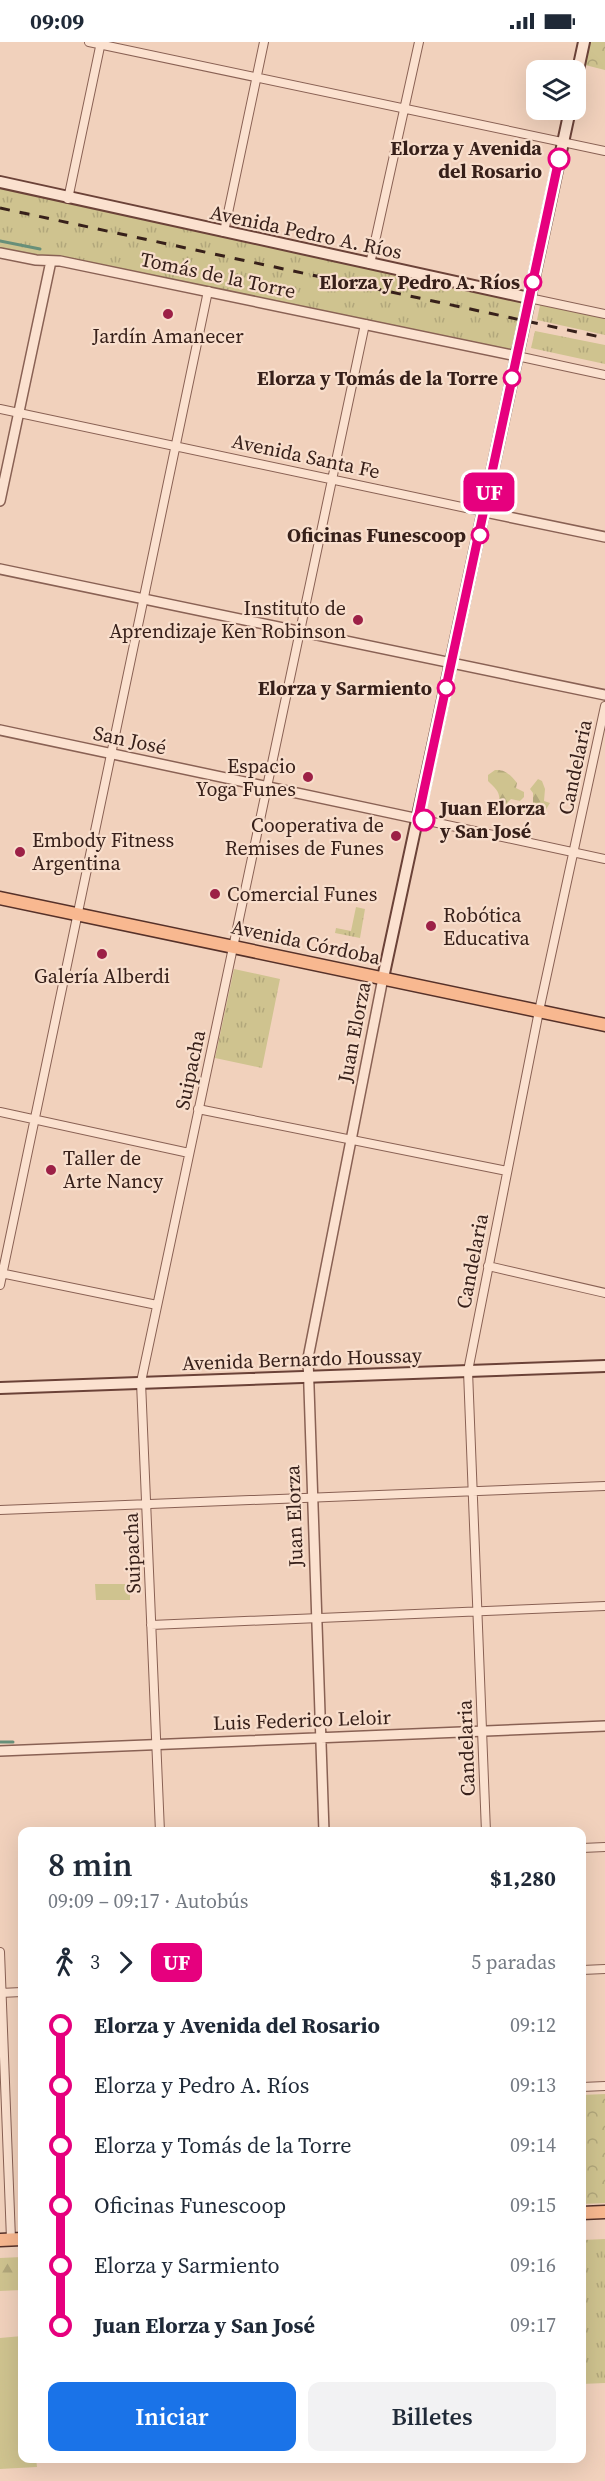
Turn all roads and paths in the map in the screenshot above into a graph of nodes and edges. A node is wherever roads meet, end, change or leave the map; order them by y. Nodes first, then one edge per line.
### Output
1 (89, 42) edge
2 (264, 42) edge
3 (419, 42) edge
4 (584, 42) edge
5 (101, 43) edge
6 (580, 60) edge
7 (257, 78) junction
8 (404, 109) junction
9 (568, 120) edge
10 (562, 142) junction
11 (605, 151) edge
12 (0, 182) edge
13 (68, 199) junction
14 (224, 232) junction
15 (0, 253) edge
16 (51, 261) junction
17 (370, 264) junction
18 (208, 291) junction
19 (529, 298) junction
20 (605, 314) edge
21 (365, 324) junction
22 (517, 356) junction
23 (605, 375) edge
24 (0, 409) edge
25 (18, 413) junction
26 (175, 446) junction
27 (333, 480) junction
28 (0, 501) edge
29 (484, 512) junction
30 (605, 537) edge
31 (0, 569) edge
32 (143, 597) junction
33 (301, 632) junction
34 (452, 663) junction
35 (605, 695) edge
36 (605, 706) edge
37 (0, 730) edge
38 (110, 754) junction
39 (267, 787) junction
40 (418, 819) junction
41 (574, 852) junction
42 (605, 859) edge
43 (0, 898) edge
44 (76, 914) junction
45 (232, 947) junction
46 (383, 978) junction
47 (539, 1011) junction
48 (605, 1025) edge
49 (198, 1109) junction
50 (0, 1112) edge
51 (34, 1119) junction
52 (351, 1140) junction
53 (189, 1153) junction
54 (507, 1171) junction
55 (488, 1266) junction
56 (1, 1273) edge
57 (0, 1285) edge
58 (605, 1293) edge
59 (158, 1305) junction
60 (605, 1366) edge
61 (468, 1371) junction
62 (308, 1377) junction
63 (141, 1382) junction
64 (0, 1388) edge
65 (605, 1486) edge
66 (473, 1491) junction
67 (312, 1497) junction
68 (146, 1504) junction
69 (0, 1509) edge
70 (605, 1606) edge
71 (477, 1612) junction
72 (316, 1618) junction
73 (152, 1625) junction
74 (605, 1726) edge
75 (482, 1731) junction
76 (320, 1737) junction
77 (156, 1744) junction
78 (0, 1751) edge
79 (160, 1827) edge
80 (324, 1827) edge
81 (486, 1827) edge
82 (605, 1847) edge
83 (586, 1848) edge
84 (0, 1952) edge
85 (605, 1969) edge
86 (586, 1970) edge
87 (18, 1992) edge
88 (1, 1993) edge
89 (605, 2086) edge
90 (586, 2087) edge
91 (605, 2212) edge
92 (586, 2213) edge
93 (11, 2239) edge

1 - 5 street
2 - 7 street
3 - 8 street
4 - 6 main road
5 - 7 street
5 - 13 street
7 - 8 street
7 - 14 street
8 - 10 street
8 - 17 street
9 - 10 main road, Juan Elorza
10 - 11 street
10 - 19 main road, Juan Elorza
12 - 13 main road, Avenida Pedro A. Ríos
13 - 14 main road, Avenida Pedro A. Ríos
14 - 17 main road, Avenida Pedro A. Ríos
15 - 16 street, Tomás de la Torre
16 - 18 street, Tomás de la Torre
16 - 25 street
17 - 19 main road, Avenida Pedro A. Ríos
18 - 21 street, Tomás de la Torre
18 - 26 street
19 - 20 street, Avenida Pedro A. Ríos
19 - 22 main road, Juan Elorza
21 - 22 street, Tomás de la Torre
21 - 27 street, Suipacha
22 - 23 street, Tomás de la Torre
22 - 29 main road, Juan Elorza
24 - 25 street, Avenida Santa Fe
25 - 26 street, Avenida Santa Fe
25 - 28 street
26 - 27 street, Avenida Santa Fe
26 - 32 street
27 - 29 street, Avenida Santa Fe
27 - 33 street, Suipacha
29 - 30 street, Avenida Santa Fe
29 - 34 main road, Juan Elorza
31 - 32 street
32 - 33 street
32 - 38 street
33 - 34 street
33 - 39 street, Suipacha
34 - 35 street
34 - 40 main road, Juan Elorza
36 - 41 street, Candelaria
37 - 38 street, San José
38 - 39 street, San José
38 - 44 street
39 - 40 street, San José
39 - 45 street, Suipacha
40 - 41 street, San José
40 - 46 main road, Juan Elorza
41 - 42 street, San José
41 - 47 street, Candelaria
43 - 44 main road, Avenida Córdoba
44 - 45 main road, Avenida Córdoba
44 - 51 street
45 - 46 main road, Avenida Córdoba
45 - 49 street, Suipacha
46 - 47 main road, Avenida Córdoba
46 - 52 street, Juan Elorza
47 - 48 main road, Avenida Córdoba
47 - 54 street, Candelaria
49 - 52 street
49 - 53 street, Suipacha
50 - 51 street
51 - 53 street
51 - 56 street
52 - 54 street
52 - 62 street, Juan Elorza
53 - 59 street, Suipacha
54 - 55 street, Candelaria
55 - 58 street
55 - 61 street, Candelaria
56 - 57 street
56 - 59 street
59 - 63 street, Suipacha
60 - 61 main road, Avenida Bernardo Houssay
61 - 62 main road, Avenida Bernardo Houssay
61 - 66 street, Candelaria
62 - 63 main road, Avenida Bernardo Houssay
62 - 67 street, Juan Elorza
63 - 64 main road, Avenida Bernardo Houssay
63 - 68 street, Suipacha
65 - 66 street
66 - 67 street
66 - 71 street, Candelaria
67 - 68 street
67 - 72 street, Juan Elorza
68 - 69 street
68 - 73 street, Suipacha
70 - 71 street
71 - 72 street
71 - 75 street, Candelaria
72 - 73 street
72 - 76 street, Juan Elorza
73 - 77 street, Suipacha
74 - 75 street, Luis Federico Leloir
75 - 76 street, Luis Federico Leloir
75 - 81 street, Candelaria
76 - 77 street, Luis Federico Leloir
76 - 80 street, Juan Elorza
77 - 78 street, Luis Federico Leloir
77 - 79 street, Suipacha
82 - 83 street
84 - 88 street
85 - 86 street
87 - 88 street
88 - 93 street
89 - 90 street
91 - 92 main road

